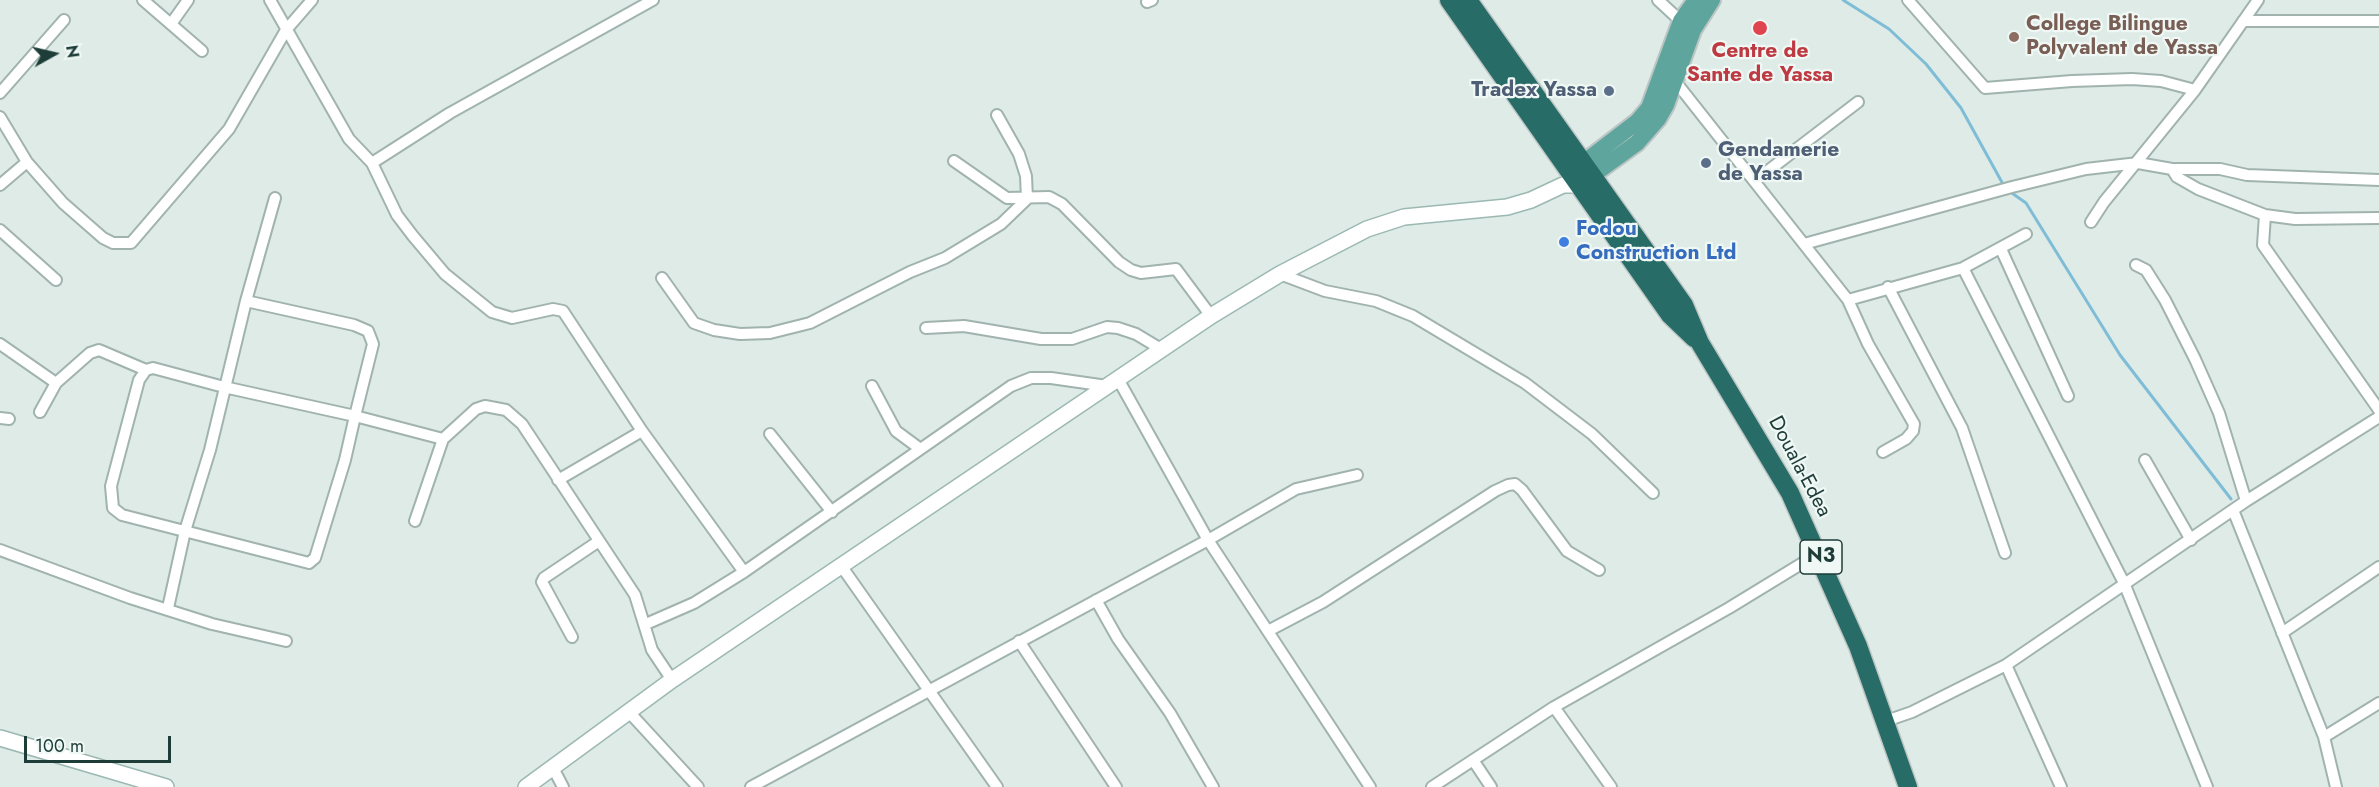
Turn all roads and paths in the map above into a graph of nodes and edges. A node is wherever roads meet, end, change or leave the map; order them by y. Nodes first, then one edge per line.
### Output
1 (143, 0) edge
2 (188, 0) edge
3 (270, 0) edge
4 (312, 0) edge
5 (653, 0) edge
6 (1449, 0) edge
7 (1468, 0) edge
8 (1658, 0) edge
9 (1696, 0) edge
10 (1712, 0) edge
11 (1908, 0) edge
12 (2258, 0) edge
13 (64, 20) dead end
14 (2243, 21) junction
15 (2379, 21) edge
16 (171, 24) junction
17 (1687, 26) junction
18 (286, 30) junction
19 (202, 51) dead end
20 (1675, 81) junction
21 (2195, 90) junction
22 (0, 93) edge
23 (1858, 102) dead end
24 (997, 115) dead end
25 (0, 117) edge
26 (954, 161) dead end
27 (27, 162) junction
28 (372, 163) junction
29 (2138, 163) junction
30 (2172, 169) junction
31 (1578, 176) junction
32 (1756, 180) junction
33 (2379, 180) edge
34 (0, 185) edge
35 (275, 198) dead end
36 (1027, 199) junction
37 (2265, 215) junction
38 (2379, 218) edge
39 (2091, 222) dead end
40 (0, 230) edge
41 (2026, 234) dead end
42 (1804, 244) junction
43 (2001, 249) junction
44 (2136, 265) dead end
45 (1963, 268) junction
46 (1280, 274) junction
47 (662, 278) dead end
48 (56, 280) dead end
49 (1888, 287) junction
50 (1848, 300) junction
51 (246, 301) junction
52 (1211, 316) junction
53 (926, 328) dead end
54 (0, 344) edge
55 (1161, 349) junction
56 (146, 370) junction
57 (1112, 382) junction
58 (56, 383) junction
59 (872, 386) dead end
60 (224, 387) junction
61 (2068, 396) dead end
62 (2379, 410) edge
63 (40, 412) dead end
64 (356, 416) junction
65 (2379, 417) edge
66 (642, 432) junction
67 (770, 434) dead end
68 (443, 439) junction
69 (919, 448) junction
70 (1883, 452) dead end
71 (2145, 460) dead end
72 (1357, 475) dead end
73 (558, 480) junction
74 (1653, 493) dead end
75 (2246, 501) junction
76 (2233, 510) junction
77 (832, 512) junction
78 (415, 521) dead end
79 (185, 531) junction
80 (1209, 540) junction
81 (2191, 540) junction
82 (599, 541) junction
83 (0, 550) edge
84 (1819, 553) junction
85 (2005, 553) dead end
86 (842, 567) junction
87 (2379, 567) edge
88 (1599, 570) dead end
89 (744, 572) junction
90 (2124, 583) junction
91 (1096, 600) junction
92 (168, 608) junction
93 (646, 624) junction
94 (1268, 631) junction
95 (2282, 633) junction
96 (572, 637) dead end
97 (286, 641) dead end
98 (1019, 641) junction
99 (2006, 665) junction
100 (672, 680) junction
101 (929, 692) junction
102 (2379, 703) edge
103 (1554, 707) junction
104 (629, 712) junction
105 (1886, 721) junction
106 (2324, 737) junction
107 (0, 738) edge
108 (1473, 760) junction
109 (552, 766) junction
110 (166, 787) edge
111 (526, 787) edge
112 (563, 787) edge
113 (698, 787) edge
114 (751, 787) edge
115 (997, 787) edge
116 (1116, 787) edge
117 (1213, 787) edge
118 (1370, 787) edge
119 (1432, 787) edge
120 (1491, 787) edge
121 (1611, 787) edge
122 (1908, 787) edge
123 (2061, 787) edge
124 (2207, 787) edge
125 (2336, 787) edge

1 - 16 street
2 - 16 street
3 - 18 street
4 - 18 street
5 - 28 street
6 - 31 highway, Douala-Edea / N3
7 - 31 highway, Douala-Edea / N3
8 - 17 street
9 - 17 main road
10 - 17 main road
11 - 21 street
12 - 14 street
13 - 22 street
14 - 15 street
14 - 21 street
16 - 19 street
17 - 20 main road
17 - 31 main road
18 - 27 street
18 - 28 street
20 - 31 main road
20 - 32 street
21 - 29 street
23 - 32 street
24 - 36 street
25 - 27 street
26 - 36 street
27 - 34 street
28 - 66 street
29 - 30 street
29 - 39 street
29 - 42 street
30 - 33 street
30 - 37 street
31 - 46 main road
31 - 84 highway, Douala-Edea / N3
32 - 42 street
35 - 51 street
36 - 47 street
36 - 52 street
37 - 38 street
37 - 62 street
40 - 48 street
41 - 43 street
42 - 50 street
43 - 45 street
43 - 61 street
44 - 75 street
45 - 49 street
45 - 90 street
46 - 52 main road
46 - 74 street
49 - 50 street
49 - 85 street
50 - 70 street
51 - 60 street
51 - 64 street
52 - 55 main road
53 - 55 street
54 - 58 street
55 - 57 main road
56 - 58 street
56 - 60 street
56 - 79 street
57 - 69 street
57 - 80 street
57 - 86 main road
58 - 63 street
59 - 69 street
60 - 64 street
60 - 79 street
64 - 68 street
64 - 79 street
65 - 75 street
66 - 73 street
66 - 89 street
67 - 77 street
68 - 73 street
68 - 78 street
69 - 77 street
71 - 81 street
72 - 80 street
73 - 82 street
75 - 76 street
76 - 81 street
76 - 95 street
77 - 89 street
79 - 92 street
80 - 91 street
80 - 94 street
81 - 90 street
82 - 93 street
82 - 96 street
83 - 92 street
84 - 103 street
84 - 105 highway, Douala-Edea / N3
86 - 100 main road
86 - 101 street
87 - 95 street
88 - 94 street
89 - 93 street
90 - 99 street
90 - 124 street
91 - 98 street
91 - 117 street
92 - 97 street
93 - 100 street
94 - 118 street
95 - 106 street
98 - 101 street
98 - 116 street
99 - 105 street
99 - 123 street
100 - 104 main road
101 - 114 street
101 - 115 street
102 - 106 street
103 - 108 street
103 - 121 street
104 - 109 main road
104 - 113 street
105 - 122 highway, Douala-Edea / N3
106 - 125 street
107 - 110 main road
108 - 119 street
108 - 120 street
109 - 111 main road
109 - 112 street

